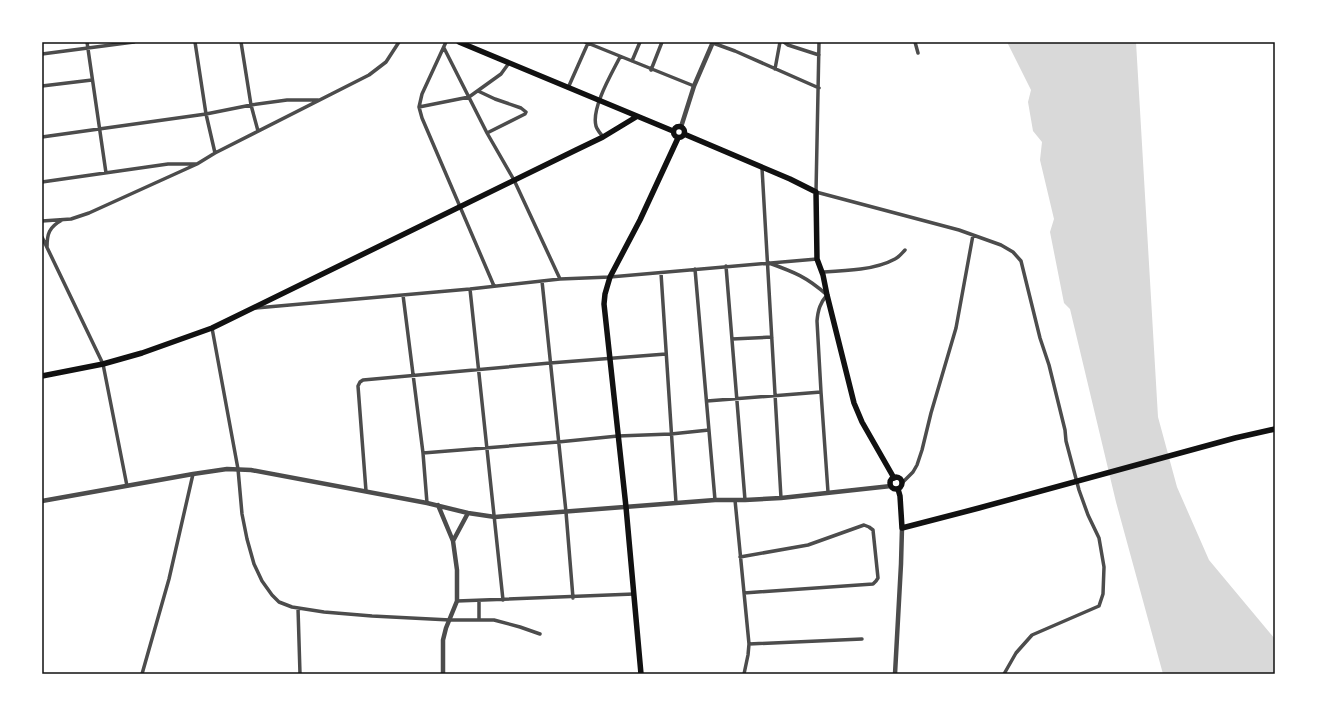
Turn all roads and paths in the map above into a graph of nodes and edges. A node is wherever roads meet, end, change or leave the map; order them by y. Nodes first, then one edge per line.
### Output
1 (87, 42) edge
2 (134, 42) edge
3 (195, 42) edge
4 (241, 42) edge
5 (399, 42) edge
6 (446, 42) edge
7 (459, 42) edge
8 (640, 42) edge
9 (662, 42) edge
10 (780, 42) edge
11 (784, 42) edge
12 (819, 42) edge
13 (915, 42) edge
14 (586, 43) edge
15 (713, 43) edge
16 (444, 48) junction
17 (88, 49) junction
18 (42, 54) edge
19 (918, 54) dead end
20 (819, 55) junction
21 (620, 57) junction
22 (632, 61) junction
23 (509, 63) junction
24 (775, 69) junction
25 (652, 70) junction
26 (92, 80) junction
27 (42, 86) edge
28 (694, 86) junction
29 (568, 88) junction
30 (819, 88) junction
31 (478, 91) junction
32 (469, 98) junction
33 (320, 100) junction
34 (599, 101) junction
35 (251, 105) junction
36 (419, 107) junction
37 (206, 114) junction
38 (636, 116) junction
39 (681, 127) junction
40 (99, 129) junction
41 (258, 131) junction
42 (673, 131) junction
43 (487, 133) junction
44 (684, 134) junction
45 (42, 137) edge
46 (603, 137) junction
47 (678, 138) junction
48 (215, 153) junction
49 (197, 164) junction
50 (762, 168) junction
51 (106, 173) junction
52 (514, 180) junction
53 (42, 182) edge
54 (816, 192) junction
55 (459, 207) junction
56 (71, 219) junction
57 (42, 221) edge
58 (973, 235) junction
59 (42, 237) edge
60 (47, 248) junction
61 (905, 250) dead end
62 (817, 259) junction
63 (767, 262) junction
64 (726, 266) junction
65 (695, 269) junction
66 (822, 272) junction
67 (661, 273) junction
68 (610, 277) junction
69 (560, 279) junction
70 (542, 281) junction
71 (494, 286) junction
72 (470, 289) junction
73 (403, 295) junction
74 (827, 295) junction
75 (253, 308) junction
76 (212, 328) junction
77 (772, 337) junction
78 (732, 339) junction
79 (666, 354) junction
80 (611, 358) junction
81 (550, 363) junction
82 (103, 364) junction
83 (479, 369) junction
84 (42, 376) edge
85 (413, 376) junction
86 (821, 392) junction
87 (775, 395) junction
88 (737, 398) junction
89 (707, 401) junction
90 (1275, 429) edge
91 (709, 430) junction
92 (671, 434) junction
93 (618, 436) junction
94 (558, 442) junction
95 (488, 448) junction
96 (423, 453) junction
97 (238, 469) junction
98 (193, 474) junction
99 (894, 478) junction
100 (902, 483) junction
101 (127, 486) junction
102 (891, 486) junction
103 (898, 489) junction
104 (366, 491) junction
105 (828, 492) junction
106 (781, 498) junction
107 (715, 500) junction
108 (735, 500) junction
109 (744, 500) junction
110 (42, 501) edge
111 (427, 503) junction
112 (676, 503) junction
113 (438, 505) junction
114 (626, 507) junction
115 (566, 512) junction
116 (468, 513) junction
117 (495, 517) junction
118 (902, 528) junction
119 (453, 541) junction
120 (740, 557) junction
121 (744, 593) junction
122 (635, 594) junction
123 (573, 598) junction
124 (503, 600) junction
125 (457, 601) junction
126 (480, 601) junction
127 (298, 608) junction
128 (479, 619) junction
129 (450, 620) junction
130 (540, 634) dead end
131 (862, 639) dead end
132 (748, 644) junction
133 (142, 674) edge
134 (300, 674) edge
135 (443, 674) edge
136 (642, 674) edge
137 (744, 674) edge
138 (895, 674) edge
139 (1004, 674) edge

1 - 17 street
2 - 17 street
3 - 37 street
4 - 35 street
5 - 33 street
6 - 16 street
7 - 23 main road
8 - 22 street
9 - 25 street
10 - 24 street
11 - 20 street
12 - 20 street
13 - 19 street
14 - 21 street
14 - 29 street
15 - 24 street
15 - 28 street
16 - 32 street
16 - 36 street
17 - 18 street
17 - 26 street
20 - 30 street
21 - 22 street
21 - 34 street
22 - 25 street
23 - 29 main road
23 - 31 street
24 - 30 street
25 - 28 street
26 - 27 street
26 - 40 street
28 - 39 street
29 - 34 main road
30 - 54 street
31 - 32 street
31 - 43 street
32 - 36 street
32 - 43 street
33 - 35 street
33 - 41 street
34 - 38 main road
34 - 46 street
35 - 37 street
35 - 41 street
36 - 55 street
37 - 40 street
37 - 48 street
38 - 42 main road
38 - 46 main road
39 - 42 main road
39 - 44 main road
40 - 45 street
40 - 51 street
41 - 48 street
42 - 47 main road
43 - 52 street
44 - 47 main road
44 - 50 main road
46 - 52 main road
47 - 68 main road
48 - 49 street
49 - 51 street
49 - 56 street
50 - 54 main road
50 - 63 street
51 - 53 street
52 - 55 main road
52 - 69 street
54 - 58 street
54 - 62 main road
55 - 71 street
55 - 75 main road
56 - 57 street
56 - 60 street
58 - 100 street
58 - 139 street
59 - 60 street
60 - 82 street
61 - 66 street
62 - 63 street
62 - 66 main road
63 - 64 street
63 - 74 street
63 - 77 street
64 - 65 street
64 - 78 street
65 - 67 street
65 - 89 street
66 - 74 main road
67 - 68 street
67 - 79 street
68 - 69 street
68 - 80 main road
69 - 70 street
70 - 71 street
70 - 81 street
71 - 72 street
72 - 73 street
72 - 83 street
73 - 75 street
73 - 85 street
74 - 86 street
74 - 99 main road
75 - 76 main road
76 - 82 main road
76 - 97 street
77 - 78 street
77 - 87 street
78 - 88 street
79 - 80 street
79 - 92 street
80 - 81 street
80 - 93 main road
81 - 83 street
81 - 94 street
82 - 84 main road
82 - 101 street
83 - 85 street
83 - 95 street
85 - 96 street
85 - 104 street
86 - 87 street
86 - 105 street
87 - 88 street
87 - 106 street
88 - 89 street
88 - 109 street
89 - 91 street
90 - 118 main road
91 - 92 street
91 - 107 street
92 - 93 street
92 - 112 street
93 - 94 street
93 - 114 main road
94 - 95 street
94 - 115 street
95 - 96 street
95 - 117 street
96 - 111 street
97 - 98 street
97 - 104 street
97 - 127 street
98 - 101 street
98 - 133 street
99 - 100 main road
99 - 102 main road
100 - 103 main road
101 - 110 street
102 - 103 main road
102 - 105 street
103 - 118 main road
104 - 111 street
105 - 106 street
106 - 109 street
107 - 108 street
107 - 112 street
108 - 109 street
108 - 120 street
111 - 113 street
112 - 114 street
113 - 116 street
113 - 119 street
114 - 115 street
114 - 122 main road
115 - 117 street
115 - 123 street
116 - 117 street
116 - 119 street
117 - 124 street
118 - 138 street
119 - 125 street
120 - 121 street
120 - 121 street
121 - 132 street
122 - 123 street
122 - 136 main road
123 - 124 street
124 - 126 street
125 - 126 street
125 - 129 street
126 - 128 street
127 - 129 street
127 - 134 street
128 - 129 street
128 - 130 street
129 - 135 street
131 - 132 street
132 - 137 street

